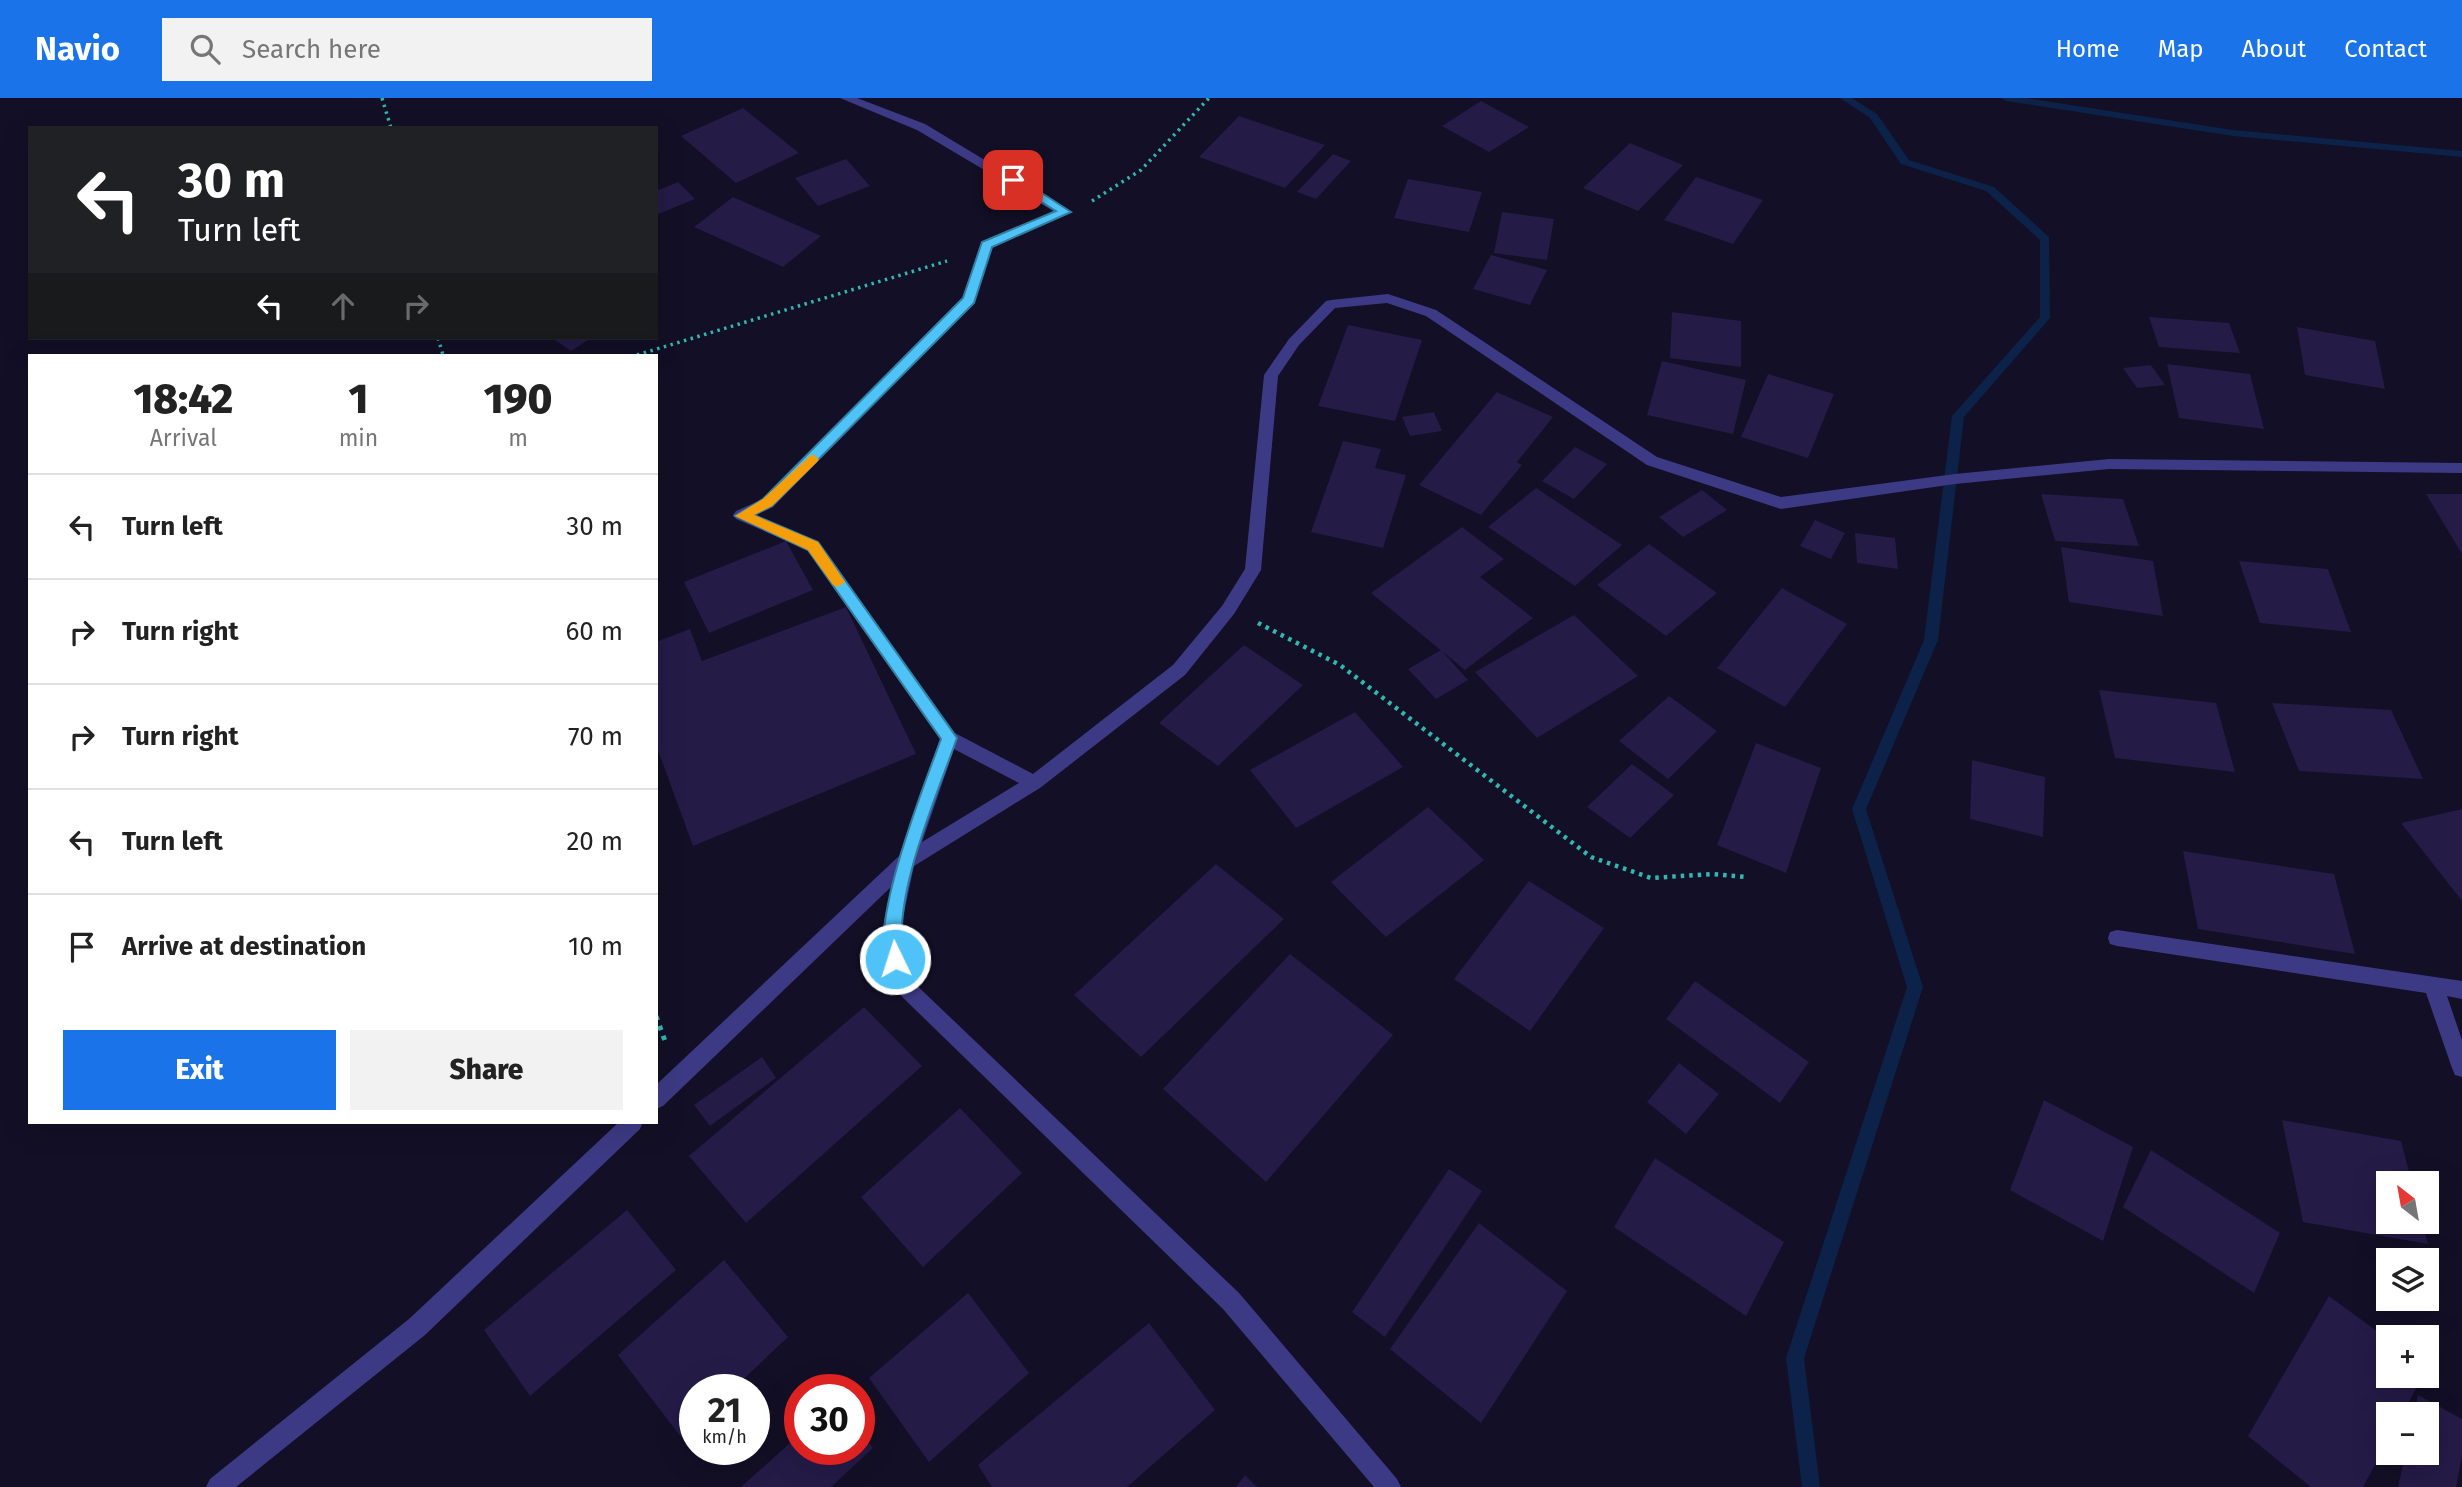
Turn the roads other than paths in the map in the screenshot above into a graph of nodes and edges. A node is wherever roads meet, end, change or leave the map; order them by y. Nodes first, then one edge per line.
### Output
1 (846, 98) edge
2 (2462, 468) edge
3 (949, 738) junction
4 (1034, 783) junction
5 (906, 861) junction
6 (2117, 938) dead end
7 (2434, 988) junction
8 (2462, 990) edge
9 (2462, 1068) edge
10 (658, 1097) edge
11 (631, 1124) edge
12 (218, 1487) edge
13 (1389, 1487) edge

1 - 3 street
2 - 4 street
3 - 4 street
3 - 5 street
4 - 5 street
5 - 10 street
5 - 13 street
6 - 7 street
7 - 8 street
7 - 9 street
11 - 12 street

